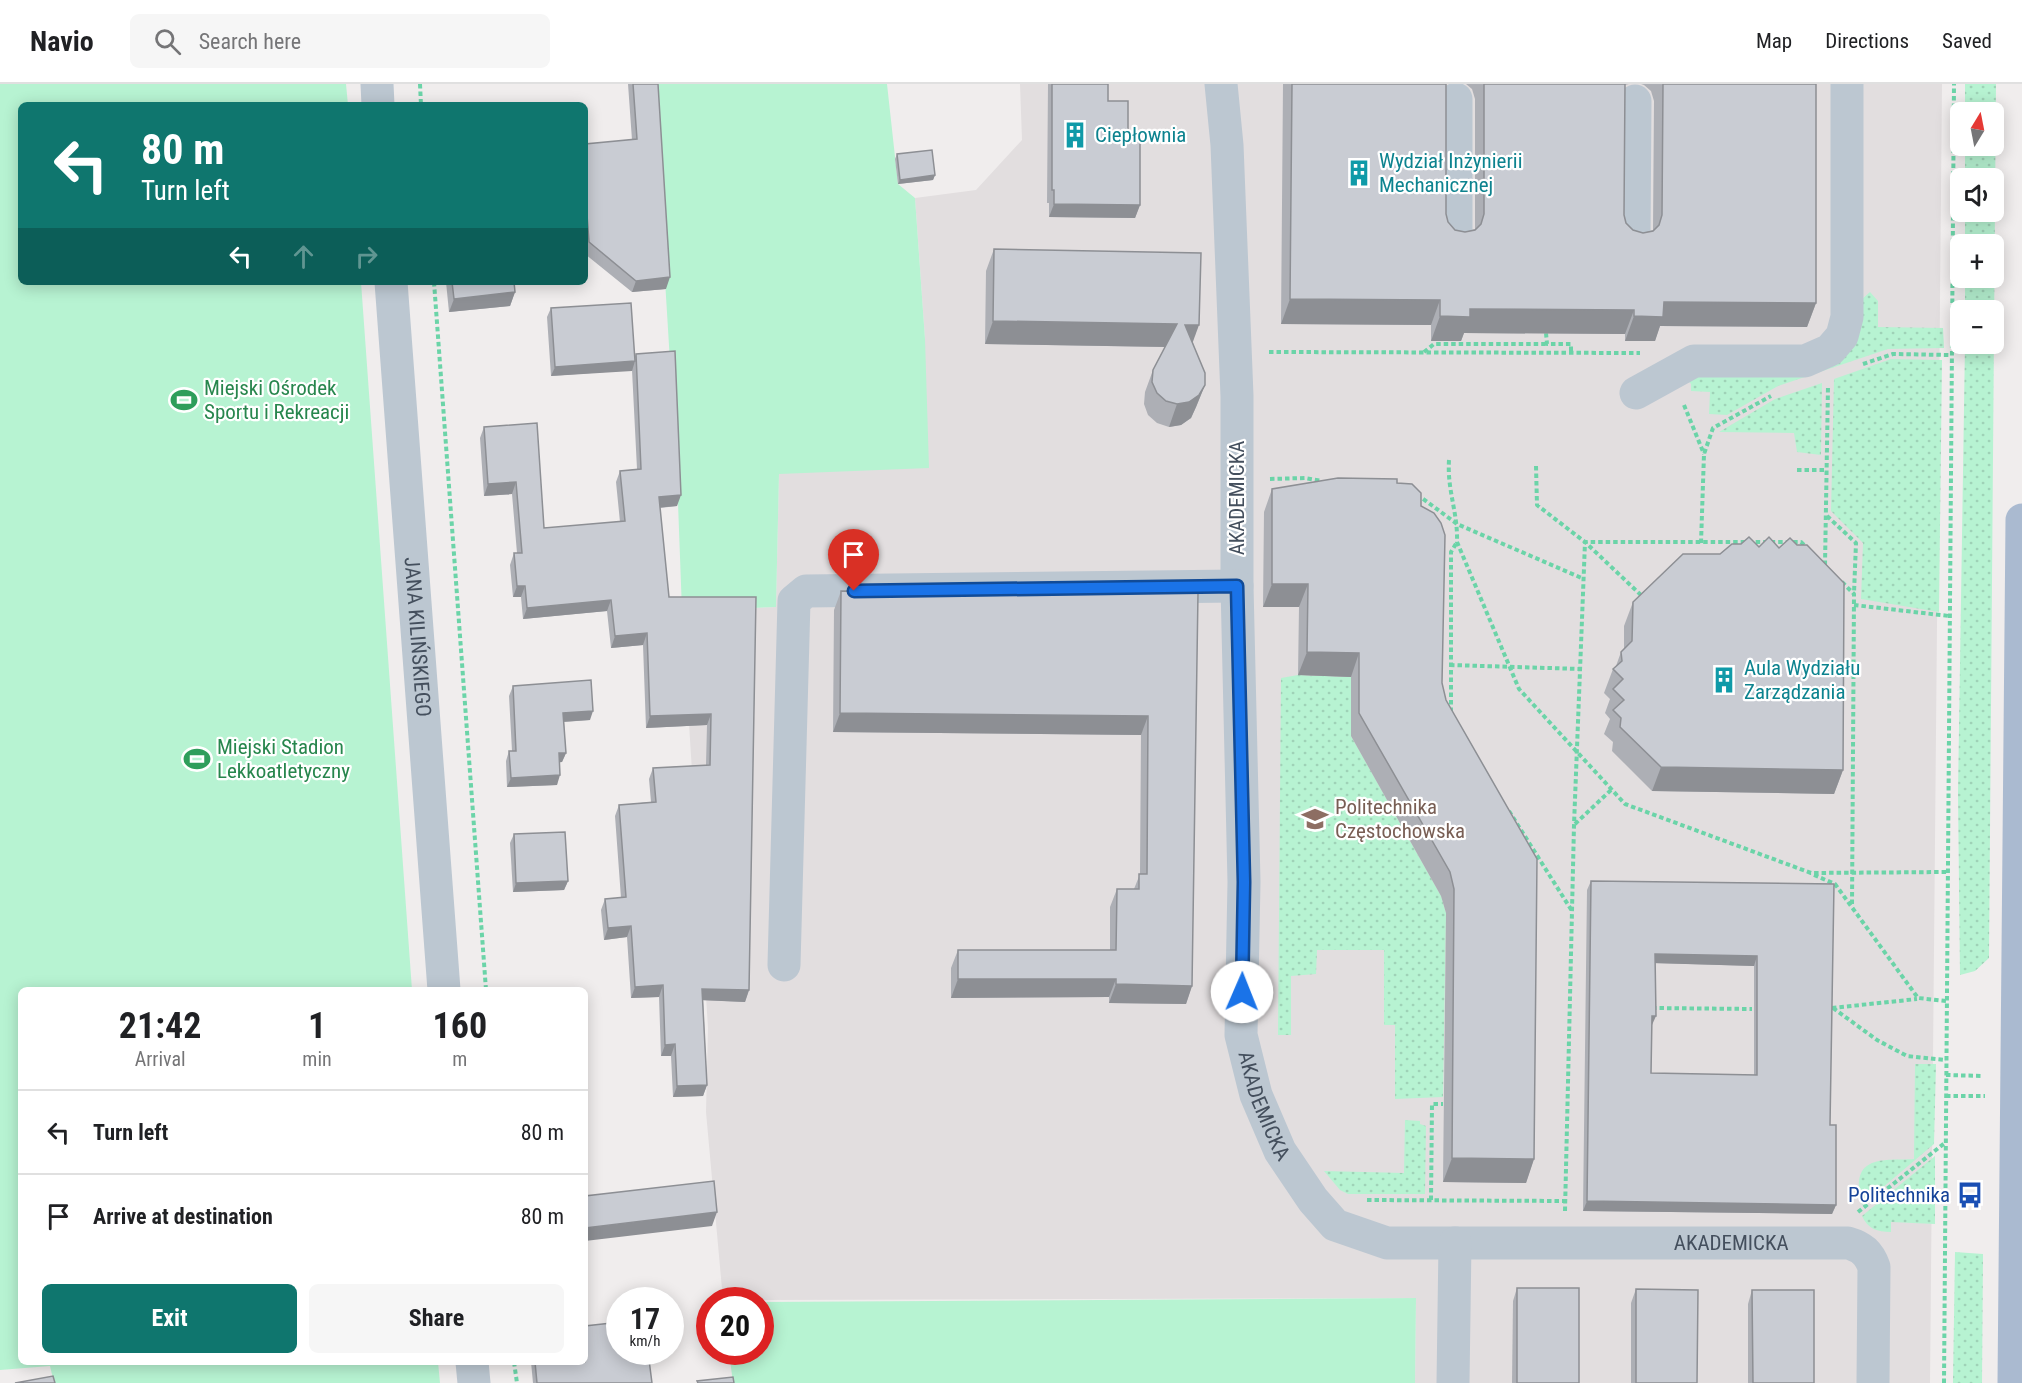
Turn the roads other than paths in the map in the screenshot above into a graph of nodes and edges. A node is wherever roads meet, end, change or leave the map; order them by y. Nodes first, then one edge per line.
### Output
1 (377, 84) edge
2 (1221, 84) edge
3 (1847, 84) edge
4 (1456, 99) dead end
5 (1635, 101) dead end
6 (378, 102) edge
7 (1456, 238) edge
8 (1634, 239) edge
9 (391, 285) edge
10 (1636, 393) dead end
11 (2022, 520) edge
12 (1237, 586) junction
13 (784, 965) dead end
14 (444, 987) edge
15 (1455, 1243) junction
16 (472, 1365) edge
17 (474, 1383) edge
18 (1453, 1383) edge
19 (1873, 1383) edge
20 (2014, 1383) edge

1 - 6 street
2 - 12 street, AKADEMICKA
3 - 10 street
4 - 7 street
5 - 8 street
9 - 14 street, JANA KILIŃSKIEGO
11 - 20 main road
12 - 13 street
12 - 15 street, AKADEMICKA
15 - 18 street
15 - 19 street, AKADEMICKA
16 - 17 street

